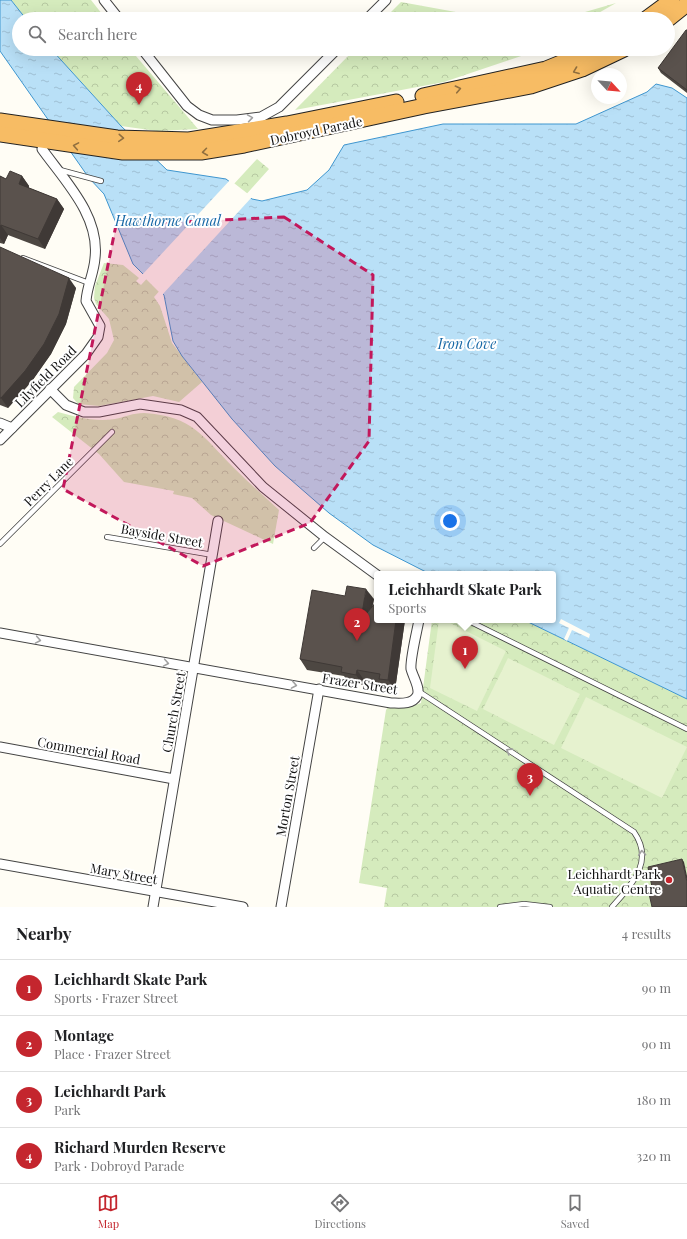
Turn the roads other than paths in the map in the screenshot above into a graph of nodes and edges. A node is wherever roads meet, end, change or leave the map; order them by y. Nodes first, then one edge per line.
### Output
1 (104, 0) edge
2 (386, 0) edge
3 (672, 0) edge
4 (687, 4) edge
5 (113, 12) edge
6 (374, 12) edge
7 (656, 12) edge
8 (675, 14) edge
9 (148, 56) edge
10 (330, 56) edge
11 (578, 56) edge
12 (609, 56) edge
13 (7, 122) edge
14 (0, 134) edge
15 (42, 149) dead end
16 (58, 170) junction
17 (101, 181) dead end
18 (15, 255) edge
19 (89, 283) junction
20 (50, 389) junction
21 (0, 423) edge
22 (12, 428) junction
23 (112, 432) dead end
24 (0, 440) edge
25 (218, 521) dead end
26 (107, 537) dead end
27 (325, 537) junction
28 (0, 544) edge
29 (314, 548) dead end
30 (213, 555) junction
31 (374, 573) edge
32 (418, 623) edge
33 (473, 623) edge
34 (0, 633) edge
35 (194, 668) junction
36 (318, 690) junction
37 (418, 691) junction
38 (687, 729) edge
39 (0, 747) edge
40 (174, 779) junction
41 (0, 864) edge
42 (156, 892) junction
43 (153, 907) edge
44 (243, 907) edge
45 (281, 907) edge
46 (500, 907) edge
47 (550, 907) edge
48 (612, 907) edge

1 - 5 street
2 - 6 street
3 - 7 highway
4 - 8 highway
9 -> 10 street, Dobroyd Parade
13 -> 11 highway, Dobroyd Parade
12 -> 14 highway, Dobroyd Parade
15 - 16 street
16 - 17 lane
16 - 19 street
18 - 19 lane
19 - 20 street, Lilyfield Road
20 - 22 street, Lilyfield Road
20 - 27 street
21 - 22 street
22 - 24 street, Lilyfield Road
23 - 28 lane, Perry Lane
25 - 30 street, Church Street
26 - 30 lane, Bayside Street
27 - 29 lane
27 - 31 street
30 - 35 street, Church Street
32 - 37 street
33 - 38 lane
34 -> 35 street, Frazer Street
35 -> 36 street, Frazer Street
35 - 40 street, Church Street
36 - 37 street, Frazer Street
36 - 45 street, Morton Street
48 -> 37 lane
39 - 40 street, Commercial Road
40 - 42 street, Church Street
41 - 42 street, Mary Street
42 - 43 street, Church Street
42 - 44 street, Mary Street
46 - 47 lane

